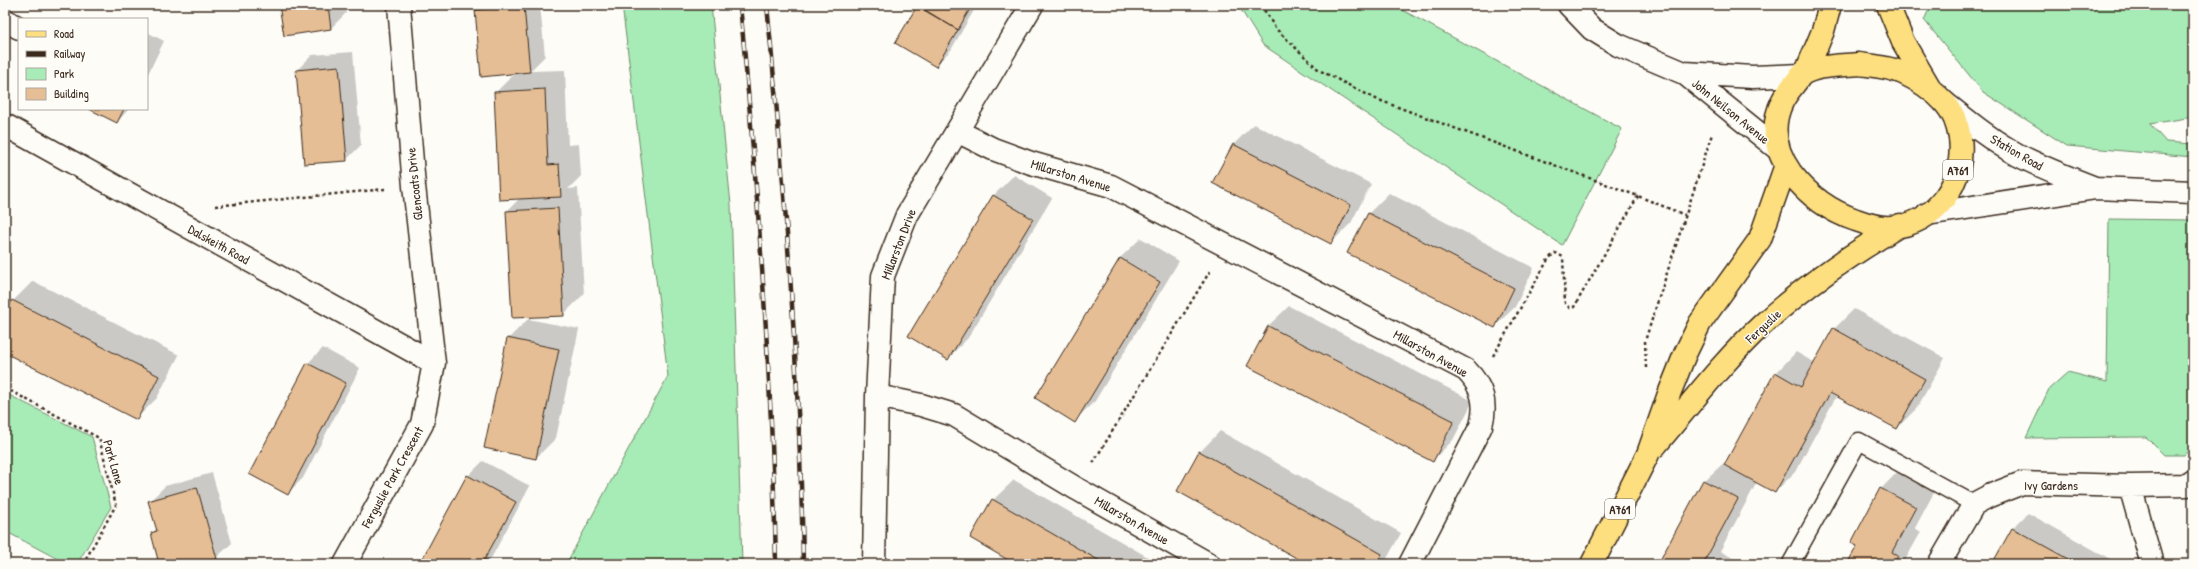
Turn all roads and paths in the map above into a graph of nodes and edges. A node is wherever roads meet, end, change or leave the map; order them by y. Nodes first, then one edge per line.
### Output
1 (399, 5) edge
2 (1032, 5) edge
3 (1261, 5) edge
4 (1569, 5) edge
5 (1830, 5) edge
6 (1888, 5) edge
7 (5, 20) edge
8 (18, 27) edge
9 (1684, 73) junction
10 (1804, 74) junction
11 (1939, 98) junction
12 (1723, 103) junction
13 (5, 125) edge
14 (957, 131) junction
15 (1782, 157) junction
16 (414, 186) junction
17 (2096, 188) junction
18 (2193, 192) edge
19 (1638, 196) junction
20 (1927, 214) junction
21 (1685, 215) junction
22 (1901, 225) junction
23 (190, 228) junction
24 (1226, 245) junction
25 (434, 363) junction
26 (1646, 371) dead end
27 (1475, 378) junction
28 (5, 388) edge
29 (877, 396) junction
30 (1648, 454) junction
31 (2193, 481) edge
32 (2130, 486) junction
33 (1077, 489) junction
34 (1974, 504) junction
35 (1791, 563) dead end
36 (83, 564) edge
37 (345, 564) edge
38 (874, 564) edge
39 (1209, 564) edge
40 (1410, 564) edge
41 (1592, 564) edge
42 (1939, 564) edge
43 (2152, 564) edge

1 - 16 street, Glencoats Drive
2 - 14 street, Millarston Drive
3 - 19 path
4 - 9 street, John Neilson Avenue
5 - 10 main road
6 - 11 main road
7 - 8 street
9 - 10 street, John Neilson Avenue
9 - 12 street, John Neilson Avenue
10 - 11 main road, A761
10 - 15 main road, A761
11 - 17 street, Station Road
11 - 20 main road, A761
12 - 15 street, John Neilson Avenue
12 - 21 path
13 - 23 street, Dalskeith Road
14 - 24 street, Millarston Avenue
14 - 29 street, Millarston Drive
15 - 22 main road, A761
15 - 30 main road, Ferguslie / A761
16 - 23 path
16 - 25 street, Glencoats Drive
17 - 18 street, Station Road
17 - 20 street, Station Road
19 - 21 path
19 - 27 path
20 - 22 main road, A761
21 - 26 path
22 - 30 main road, Ferguslie / A761
23 - 25 street, Dalskeith Road
24 - 27 street, Millarston Avenue
24 - 33 path
25 - 37 street, Ferguslie Park Crescent
27 - 40 street, Millarston Avenue
28 - 36 path, Park Lane
29 - 33 street, Millarston Avenue
29 - 38 street, Millarston Drive
30 - 41 main road, Ferguslie / A761
31 - 32 street, Ivy Gardens
32 - 34 street, Ivy Gardens
32 - 43 street
33 - 39 street, Millarston Avenue
34 - 35 lane
34 - 42 street

